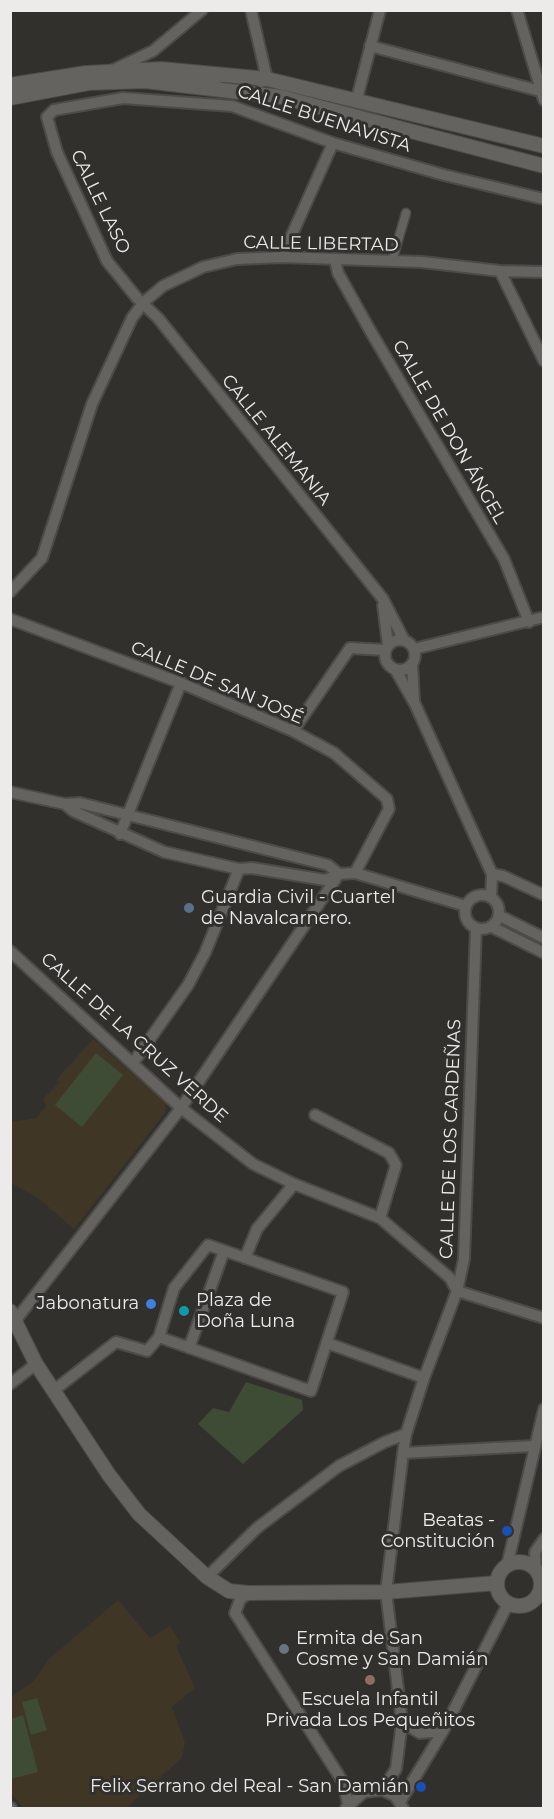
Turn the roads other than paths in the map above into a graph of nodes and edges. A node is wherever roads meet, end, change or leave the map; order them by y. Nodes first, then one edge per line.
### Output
1 (201, 10) edge
2 (251, 10) edge
3 (380, 10) edge
4 (517, 10) edge
5 (370, 46) junction
6 (112, 70) junction
7 (267, 79) junction
8 (145, 81) junction
9 (10, 85) edge
10 (542, 95) edge
11 (10, 98) edge
12 (356, 102) junction
13 (54, 110) joint
14 (333, 143) junction
15 (543, 146) edge
16 (543, 166) edge
17 (543, 199) edge
18 (406, 213) dead end
19 (282, 257) junction
20 (335, 260) junction
21 (392, 261) junction
22 (500, 271) junction
23 (543, 272) edge
24 (144, 302) junction
25 (543, 361) edge
26 (12, 588) edge
27 (383, 599) junction
28 (543, 617) edge
29 (10, 619) edge
30 (529, 622) junction
31 (405, 640) junction
32 (386, 648) junction
33 (414, 649) junction
34 (412, 664) junction
35 (395, 669) junction
36 (181, 683) junction
37 (415, 704) junction
38 (293, 731) junction
39 (10, 792) edge
40 (65, 804) junction
41 (127, 816) junction
42 (120, 834) junction
43 (257, 848) junction
44 (252, 868) junction
45 (239, 869) junction
46 (355, 873) junction
47 (339, 874) junction
48 (492, 874) junction
49 (543, 895) edge
50 (491, 897) junction
51 (466, 906) junction
52 (500, 916) junction
53 (492, 927) junction
54 (476, 928) junction
55 (543, 938) edge
56 (10, 951) edge
57 (543, 953) edge
58 (133, 1063) junction
59 (181, 1108) junction
60 (315, 1115) dead end
61 (294, 1184) junction
62 (380, 1218) junction
63 (224, 1251) junction
64 (245, 1258) junction
65 (457, 1292) junction
66 (13, 1316) edge
67 (543, 1318) edge
68 (159, 1337) junction
69 (327, 1343) junction
70 (189, 1348) junction
71 (36, 1364) junction
72 (424, 1378) junction
73 (10, 1384) edge
74 (53, 1391) junction
75 (543, 1409) edge
76 (406, 1434) junction
77 (533, 1446) junction
78 (403, 1453) junction
79 (543, 1539) edge
80 (507, 1566) junction
81 (540, 1575) edge
82 (207, 1577) junction
83 (497, 1583) junction
84 (386, 1592) junction
85 (541, 1592) edge
86 (248, 1593) junction
87 (508, 1604) junction
88 (402, 1722) junction
89 (443, 1731) junction
90 (382, 1790) junction
91 (401, 1805) edge
92 (345, 1807) edge

1 - 6 street
2 - 7 street
3 - 5 street
4 - 10 street
5 - 10 street
5 - 12 street
6 - 7 street, CALLE BUENAVISTA
6 - 9 street, CALLE BUENAVISTA
7 - 8 street, CALLE BUENAVISTA
7 - 12 street, CALLE BUENAVISTA
8 - 11 street, CALLE BUENAVISTA
8 - 16 street, CALLE BUENAVISTA
12 - 15 street, CALLE BUENAVISTA
13 - 14 street, CALLE BUENAVISTA
13 - 24 street, CALLE LASO
14 - 17 street, CALLE BUENAVISTA
14 - 19 street
18 - 21 street
19 - 20 street, CALLE LIBERTAD
19 - 24 street, CALLE LIBERTAD
20 - 21 street, CALLE LIBERTAD
20 - 30 street, CALLE DE DON ÁNGEL
21 - 22 street, CALLE LIBERTAD
22 - 23 street, CALLE LIBERTAD
22 - 25 street
24 - 26 street, CALLE LIBERTAD
24 - 27 street, CALLE ALEMANIA
27 - 31 street, CALLE ALEMANIA
27 - 32 street
28 - 30 street
29 - 36 street, CALLE DE SAN JOSÉ
30 - 33 street
31 - 32 street
31 - 33 street
32 - 35 street
32 - 38 street
33 - 34 street
34 - 35 street
34 - 37 street
35 - 37 street
36 - 38 street, CALLE DE SAN JOSÉ
36 - 41 street
37 - 48 street
38 - 46 street, CALLE DE SAN JOSÉ
39 - 40 street
40 - 41 street
40 - 42 street
41 - 42 street
41 - 43 street
42 - 45 street
43 - 44 street
43 - 47 street
44 - 45 street
44 - 47 street
45 - 58 street
46 - 47 street
46 - 51 street
47 - 59 street
48 - 49 street
48 - 50 street
50 - 51 street
50 - 52 street
51 - 54 street
52 - 53 street
52 - 55 street
53 - 54 street
53 - 57 street
54 - 65 street, CALLE DE LOS CARDEÑAS
56 - 58 street, CALLE DE LA CRUZ VERDE
58 - 59 street, CALLE DE LA CRUZ VERDE
59 - 61 street, CALLE DE LA CRUZ VERDE
59 - 66 street
60 - 62 street
61 - 62 street, CALLE DE LA CRUZ VERDE
61 - 64 street
62 - 65 street, CALLE DE LA CRUZ VERDE
63 - 64 street
63 - 68 street
63 - 70 street
64 - 69 street
65 - 67 street
65 - 72 street, CALLE DE LOS CARDEÑAS
66 - 71 street
68 - 70 street
68 - 74 street
69 - 70 street
69 - 72 street
71 - 73 street
71 - 74 street
72 - 76 street, CALLE DE LOS CARDEÑAS
74 - 82 street
75 - 77 street
76 - 78 street, CALLE DE LOS CARDEÑAS
76 - 82 street
77 - 78 street
77 - 80 street
78 - 84 street, CALLE DE LOS CARDEÑAS
79 - 81 street
80 - 81 street
80 - 83 street
81 - 85 street
82 - 86 street
83 - 84 street
83 - 87 street
84 - 86 street
84 - 88 street, CALLE DE LOS CARDEÑAS
85 - 87 street
86 - 92 street
87 - 89 street
88 - 89 street
88 - 90 street, CALLE DE LOS CARDEÑAS
89 - 91 street
90 - 91 street
90 - 92 street

